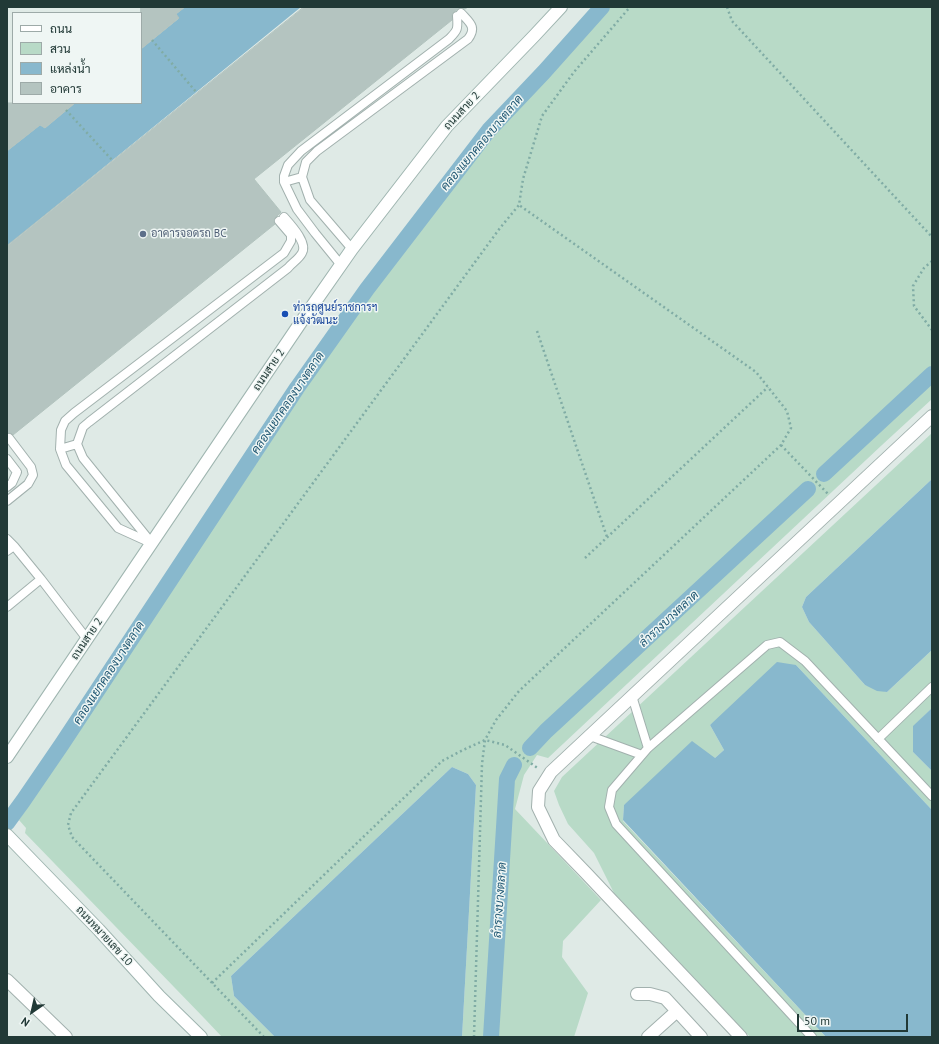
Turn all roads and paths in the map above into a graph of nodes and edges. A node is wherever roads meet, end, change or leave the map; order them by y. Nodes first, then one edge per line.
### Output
1 (561, 7) edge
2 (630, 7) edge
3 (727, 7) edge
4 (152, 40) dead end
5 (197, 93) dead end
6 (66, 110) dead end
7 (113, 161) dead end
8 (302, 177) junction
9 (284, 182) junction
10 (519, 205) junction
11 (932, 237) edge
12 (352, 249) junction
13 (932, 261) edge
14 (341, 265) junction
15 (932, 330) edge
16 (537, 331) dead end
17 (768, 387) junction
18 (932, 416) edge
19 (9, 438) dead end
20 (77, 444) junction
21 (781, 445) junction
22 (60, 449) junction
23 (7, 459) edge
24 (7, 487) edge
25 (7, 501) edge
26 (838, 504) junction
27 (607, 537) junction
28 (7, 539) edge
29 (151, 543) junction
30 (10, 548) edge
31 (585, 558) dead end
32 (40, 579) junction
33 (7, 607) edge
34 (87, 639) junction
35 (932, 687) edge
36 (632, 696) junction
37 (590, 736) junction
38 (878, 739) junction
39 (486, 740) junction
40 (648, 748) junction
41 (642, 755) junction
42 (7, 757) edge
43 (548, 776) junction
44 (932, 796) edge
45 (9, 838) edge
46 (7, 980) edge
47 (212, 983) junction
48 (637, 994) dead end
49 (677, 1011) junction
50 (196, 1035) edge
51 (66, 1037) edge
52 (264, 1037) edge
53 (474, 1037) edge
54 (648, 1037) edge
55 (701, 1037) edge
56 (741, 1037) edge
57 (812, 1037) edge

1 - 12 street, ถนนสาย 2
2 - 10 path
3 - 11 path
4 - 5 path
6 - 7 path
8 - 9 lane
8 - 9 lane
8 - 12 lane
9 - 14 lane
10 - 17 path
10 - 47 path
12 - 14 street, ถนนสาย 2
13 - 15 path
14 - 29 street, ถนนสาย 2
16 - 27 path
17 - 21 path
17 - 27 path
18 - 26 street
19 - 25 lane
20 - 22 lane
20 - 22 lane
20 - 29 lane
21 - 26 path
21 - 39 path
22 - 29 lane
23 - 24 lane
26 - 36 street
27 - 31 path
28 - 30 lane
29 - 34 street, ถนนสาย 2
30 - 32 lane
32 - 33 lane
32 - 34 lane
34 - 42 street, ถนนสาย 2
35 - 38 lane
36 - 37 street
36 - 40 lane
37 - 41 lane
37 - 43 street
38 - 40 lane
38 - 44 lane
39 - 43 path
39 - 47 path
39 - 53 path
40 - 41 lane
41 - 57 lane
43 - 56 street
45 - 50 street, ถนนหมายเลข 10
46 - 51 street
47 - 52 path
48 - 49 street
49 - 54 street
49 - 55 street

